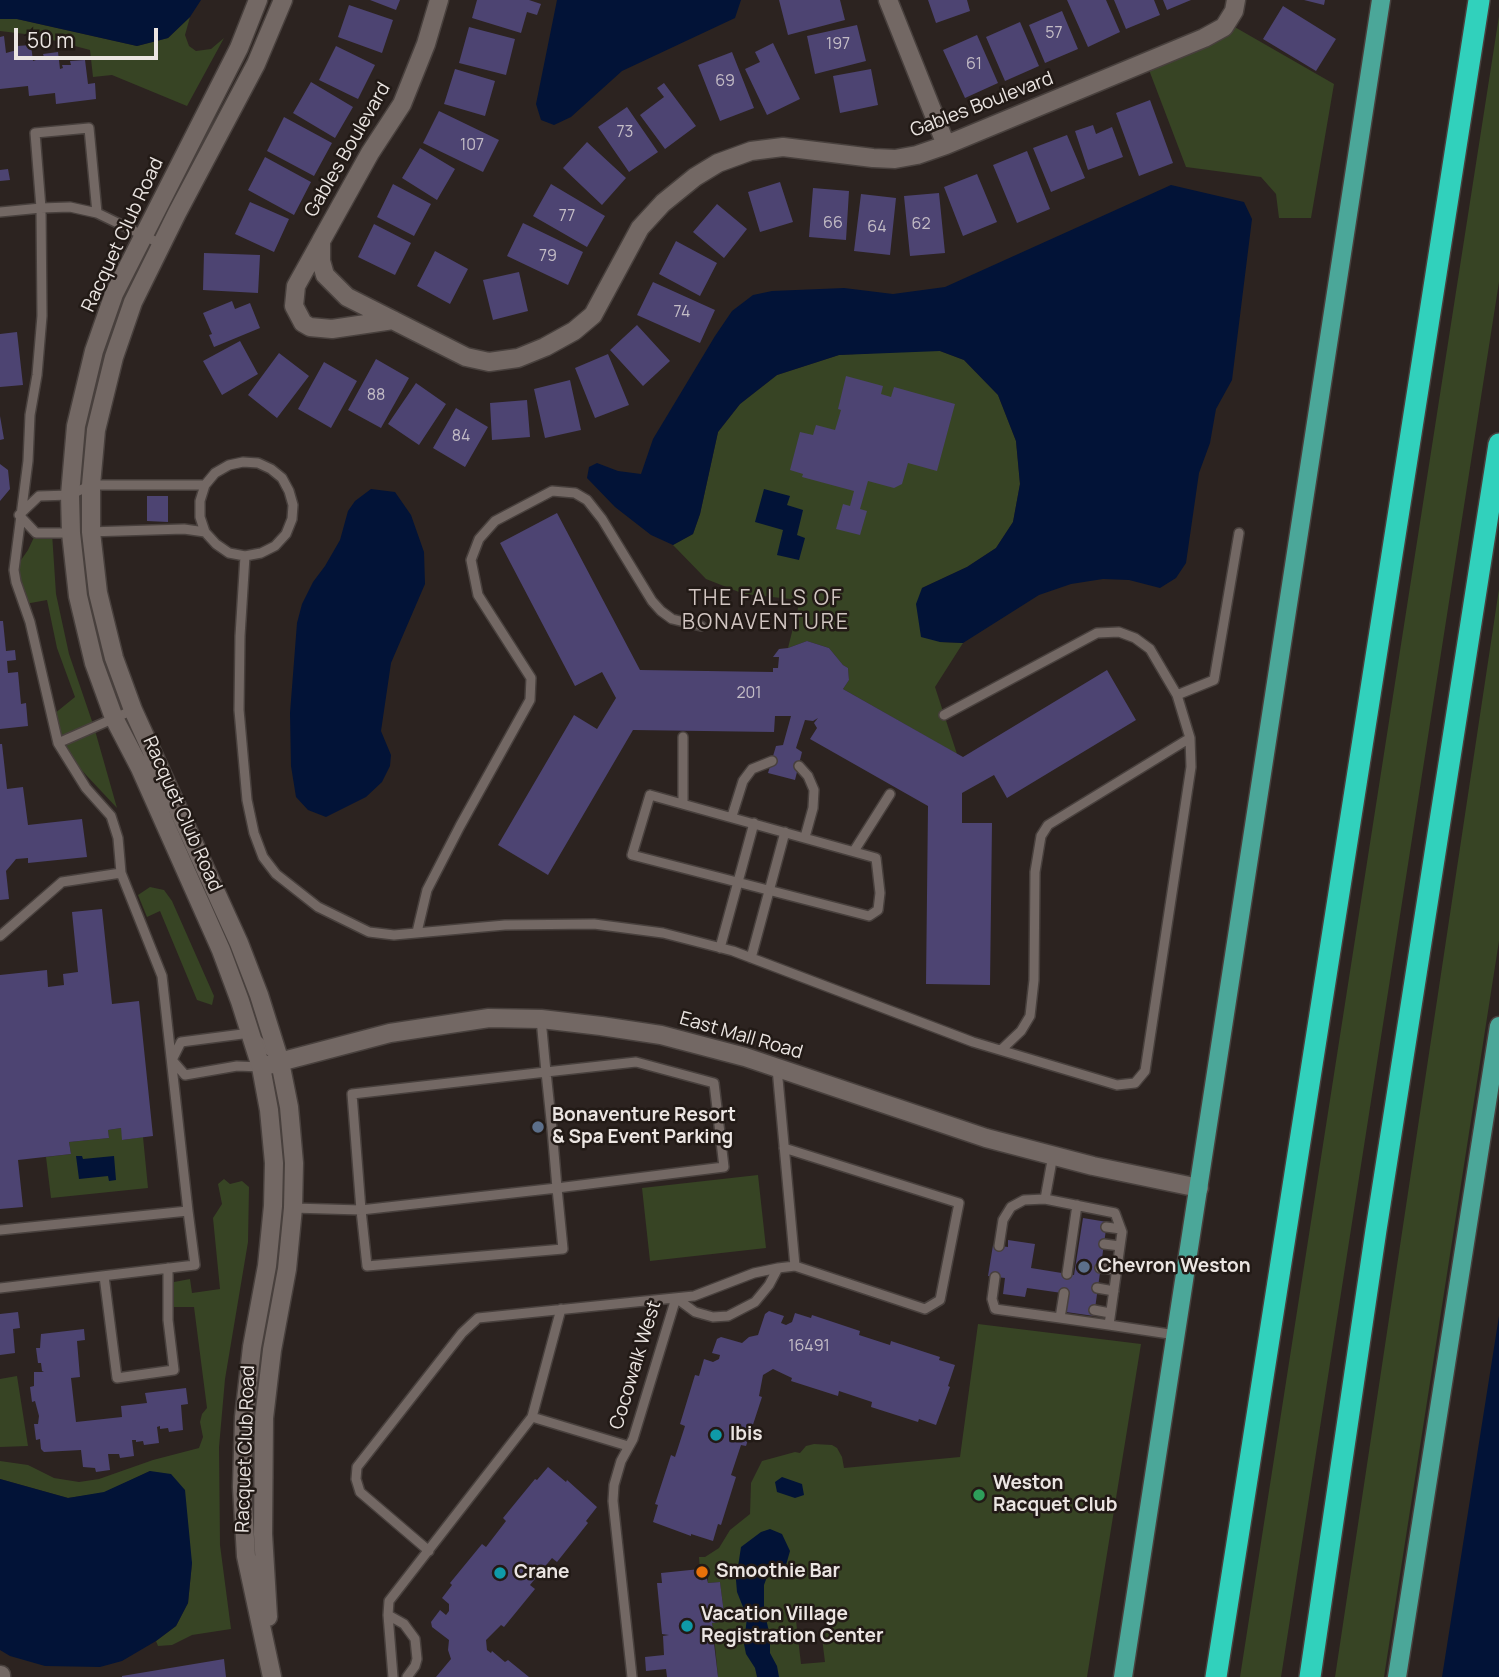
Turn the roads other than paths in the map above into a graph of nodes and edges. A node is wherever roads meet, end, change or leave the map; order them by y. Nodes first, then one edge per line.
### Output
1 (258, 0) edge
2 (283, 0) edge
3 (439, 0) edge
4 (888, 0) edge
5 (1236, 0) edge
6 (1381, 0) edge
7 (1479, 0) edge
8 (946, 145) junction
9 (41, 208) junction
10 (0, 212) edge
11 (97, 213) junction
12 (143, 236) junction
13 (321, 241) junction
14 (161, 244) junction
15 (393, 320) junction
16 (1499, 444) edge
17 (90, 485) junction
18 (205, 485) junction
19 (70, 495) junction
20 (19, 515) junction
21 (91, 532) junction
22 (205, 532) junction
23 (71, 533) junction
24 (1239, 533) dead end
25 (245, 556) junction
26 (701, 626) dead end
27 (1177, 695) junction
28 (133, 710) junction
29 (944, 715) dead end
30 (114, 718) junction
31 (683, 737) dead end
32 (1190, 738) junction
33 (58, 743) junction
34 (772, 761) dead end
35 (799, 766) dead end
36 (890, 794) dead end
37 (683, 804) junction
38 (732, 816) junction
39 (754, 822) junction
40 (785, 832) junction
41 (805, 837) junction
42 (854, 851) junction
43 (121, 873) junction
44 (738, 883) junction
45 (769, 890) junction
46 (417, 932) junction
47 (0, 936) edge
48 (720, 948) junction
49 (751, 958) junction
50 (541, 1019) junction
51 (1499, 1026) edge
52 (250, 1032) junction
53 (1001, 1050) junction
54 (172, 1060) junction
55 (280, 1062) junction
56 (261, 1066) junction
57 (777, 1068) junction
58 (546, 1072) junction
59 (784, 1148) junction
60 (1053, 1155) junction
61 (557, 1188) junction
62 (1199, 1188) junction
63 (1045, 1199) junction
64 (1077, 1205) junction
65 (293, 1208) junction
66 (360, 1210) junction
67 (188, 1211) junction
68 (1106, 1227) dead end
69 (1121, 1228) junction
70 (0, 1230) edge
71 (1104, 1244) dead end
72 (999, 1246) dead end
73 (1120, 1246) junction
74 (795, 1266) junction
75 (168, 1268) junction
76 (778, 1268) junction
77 (1100, 1268) dead end
78 (1117, 1270) junction
79 (1067, 1274) dead end
80 (104, 1276) junction
81 (995, 1277) dead end
82 (0, 1288) edge
83 (1097, 1288) dead end
84 (1114, 1291) junction
85 (1063, 1293) dead end
86 (676, 1298) junction
87 (561, 1309) junction
88 (1094, 1310) dead end
89 (1110, 1312) junction
90 (1060, 1318) junction
91 (1109, 1325) junction
92 (1177, 1335) junction
93 (532, 1417) junction
94 (628, 1446) junction
95 (429, 1550) junction
96 (388, 1615) junction
97 (273, 1677) edge
98 (393, 1677) edge
99 (407, 1677) edge
100 (632, 1677) edge
101 (1123, 1677) edge
102 (1216, 1677) edge
103 (1310, 1677) edge
104 (1397, 1677) edge

1 - 12 street, Racquet Club Road
2 - 14 street, Racquet Club Road
3 - 13 street, Gables Boulevard
4 - 8 street
5 - 8 street, Gables Boulevard
6 - 62 main road
7 - 102 highway
8 - 15 street, Gables Boulevard
9 - 10 lane
9 - 11 lane
9 - 11 lane
9 - 20 lane
11 - 12 lane
12 - 14 lane
12 - 19 street, Racquet Club Road
13 - 15 street, Gables Boulevard
13 - 15 street, Gables Boulevard
14 - 17 street, Racquet Club Road
16 - 103 highway
17 - 18 lane
17 - 19 lane
17 - 21 street, Racquet Club Road
18 - 22 lane
18 - 25 lane
19 - 20 lane
19 - 23 street, Racquet Club Road
20 - 23 lane
20 - 33 lane
21 - 22 lane
21 - 23 lane
21 - 28 street, Racquet Club Road
22 - 25 lane
23 - 30 street, Racquet Club Road
24 - 27 lane
25 - 46 lane
26 - 46 lane
27 - 29 lane
27 - 32 lane
28 - 30 lane
28 - 55 street, Racquet Club Road
30 - 33 lane
30 - 52 street, Racquet Club Road
31 - 37 lane
32 - 53 lane
32 - 53 lane
33 - 43 lane
34 - 38 lane
35 - 41 lane
36 - 42 lane
37 - 38 lane
37 - 44 lane
38 - 39 lane
39 - 40 lane
39 - 44 lane
40 - 41 lane
40 - 45 lane
41 - 42 lane
42 - 45 lane
43 - 47 lane
43 - 54 lane
44 - 45 lane
44 - 48 lane
45 - 49 lane
46 - 48 lane
48 - 49 lane
49 - 53 lane
50 - 55 street, East Mall Road
50 - 57 street, East Mall Road
50 - 58 lane
51 - 104 main road
52 - 54 lane
52 - 55 lane
52 - 56 street, Racquet Club Road
54 - 56 lane
54 - 67 lane
55 - 56 street, East Mall Road
55 - 65 street, Racquet Club Road
56 - 97 street, Racquet Club Road
57 - 59 lane
57 - 60 street, East Mall Road
58 - 61 lane
58 - 61 lane
58 - 66 lane
59 - 74 lane
59 - 74 lane
60 - 62 street, East Mall Road
60 - 63 lane
61 - 66 lane
61 - 66 lane
62 - 92 main road
63 - 64 lane
63 - 72 lane
64 - 69 lane
64 - 79 lane
65 - 66 lane
65 - 97 street, Racquet Club Road
67 - 70 lane
67 - 75 lane
68 - 69 lane
69 - 73 lane
71 - 73 lane
73 - 78 lane
74 - 76 lane
75 - 80 lane
75 - 80 lane
76 - 86 lane
76 - 86 lane
77 - 78 lane
78 - 84 lane
80 - 82 lane
81 - 90 lane
83 - 84 lane
84 - 89 lane
85 - 90 lane
86 - 87 lane, Cocowalk West
86 - 94 lane, Cocowalk West
87 - 93 lane
87 - 95 lane, Cocowalk West
88 - 89 lane
89 - 91 lane
90 - 91 lane
91 - 92 lane
92 - 101 main road
93 - 94 lane
93 - 95 lane
94 - 100 lane, Cocowalk West
95 - 96 lane
96 - 98 lane
96 - 99 lane

